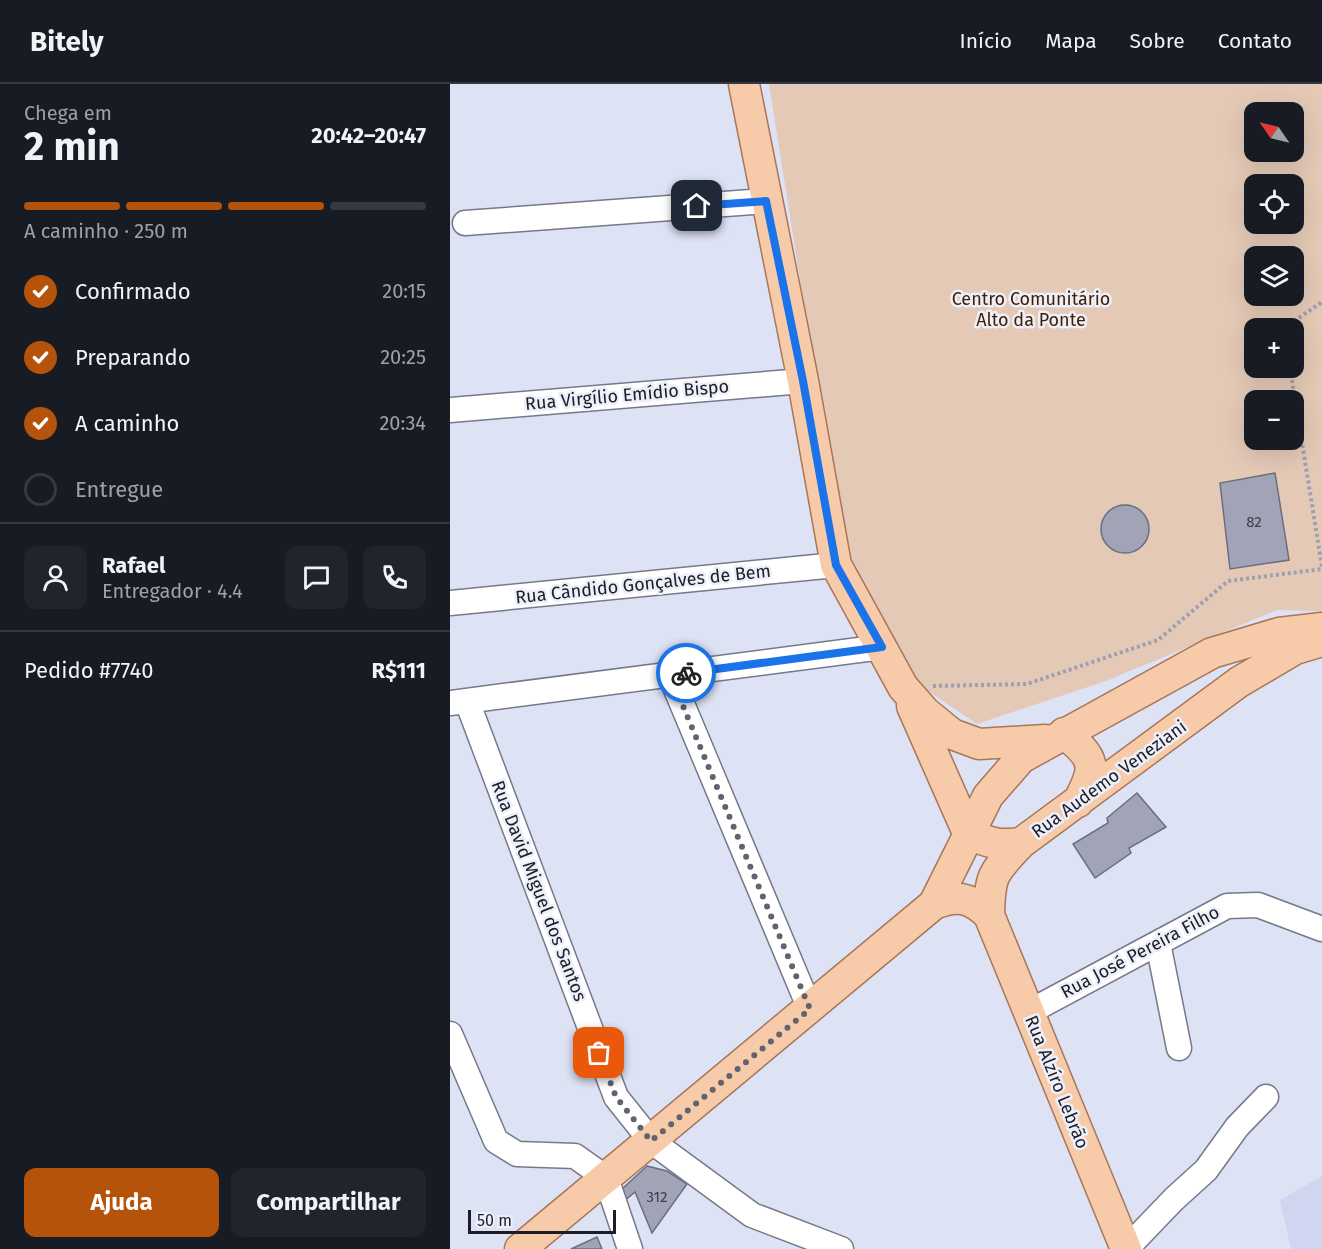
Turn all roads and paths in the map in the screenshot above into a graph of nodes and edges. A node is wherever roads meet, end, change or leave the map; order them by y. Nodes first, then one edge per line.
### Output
1 (744, 84) edge
2 (766, 201) junction
3 (465, 223) dead end
4 (1322, 302) edge
5 (1299, 318) edge
6 (1292, 378) edge
7 (803, 381) junction
8 (450, 410) edge
9 (836, 565) junction
10 (1322, 568) edge
11 (450, 603) edge
12 (1322, 628) edge
13 (1322, 640) edge
14 (882, 647) junction
15 (670, 675) junction
16 (903, 687) junction
17 (458, 702) edge
18 (1057, 736) junction
19 (1078, 802) junction
20 (969, 833) junction
21 (1021, 843) junction
22 (934, 904) junction
23 (989, 915) junction
24 (1322, 929) edge
25 (1158, 943) junction
26 (810, 1009) junction
27 (1029, 1012) junction
28 (450, 1034) edge
29 (1179, 1048) dead end
30 (1266, 1096) dead end
31 (651, 1141) junction
32 (606, 1178) junction
33 (520, 1249) edge
34 (630, 1249) edge
35 (841, 1249) edge
36 (1126, 1249) edge

1 - 2 main road
2 - 3 street
2 - 7 main road
4 - 5 path
6 - 10 path
7 - 8 street, Rua Virgílio Emídio Bispo
7 - 9 main road
9 - 11 street, Rua Cândido Gonçalves de Bem
9 - 14 main road
10 - 16 path
12 - 18 main road
13 - 19 main road, Rua Audemo Veneziani
14 - 15 street
14 - 16 main road
15 - 17 street
15 - 26 street
16 - 18 main road
16 - 20 main road
17 - 31 street, Rua David Miguel dos Santos
18 - 19 main road
18 - 20 main road
19 - 21 main road, Rua Audemo Veneziani
20 - 21 main road
20 - 22 main road
21 - 23 main road, Rua Audemo Veneziani
22 - 23 main road
22 - 26 main road
23 - 27 main road, Rua Alzíro Lebrão
24 - 25 street, Rua José Pereira Filho
25 - 27 street, Rua José Pereira Filho
25 - 29 street
26 - 31 main road
27 - 36 main road, Rua Alzíro Lebrão
28 - 32 street
30 - 36 street
31 - 32 main road
31 - 35 street, Rua David Miguel dos Santos
32 - 33 main road
32 - 34 street

